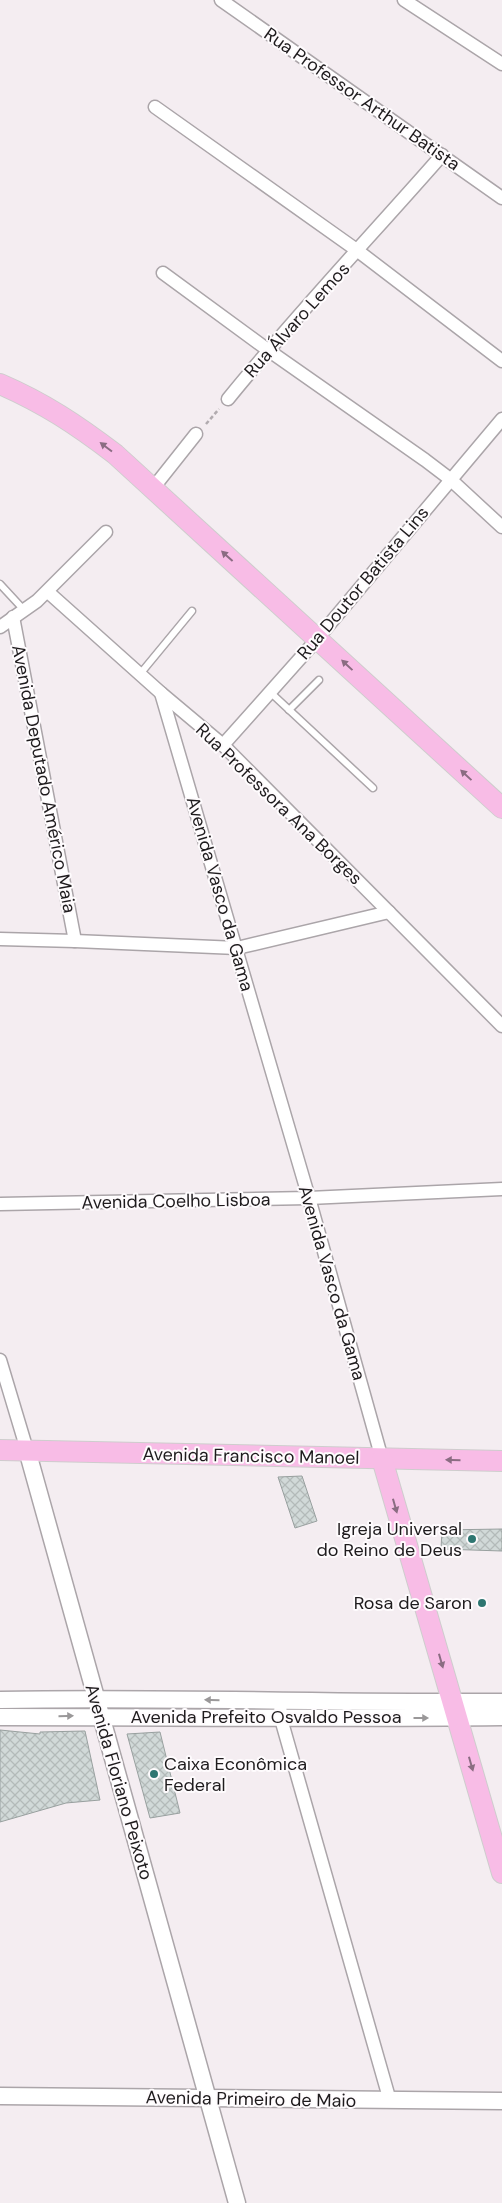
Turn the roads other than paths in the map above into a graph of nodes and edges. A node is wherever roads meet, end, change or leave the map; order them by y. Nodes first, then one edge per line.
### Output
1 (221, 0) edge
2 (404, 0) edge
3 (502, 64) edge
4 (155, 107) dead end
5 (442, 155) junction
6 (502, 198) edge
7 (358, 251) junction
8 (163, 273) dead end
9 (268, 350) junction
10 (502, 361) edge
11 (0, 384) edge
12 (228, 399) road end
13 (502, 419) edge
14 (196, 434) road end
15 (450, 479) junction
16 (154, 487) junction
17 (502, 527) edge
18 (106, 532) dead end
19 (0, 584) edge
20 (48, 592) junction
21 (192, 611) dead end
22 (19, 613) junction
23 (0, 627) edge
24 (318, 638) junction
25 (140, 674) junction
26 (319, 680) dead end
27 (270, 692) junction
28 (161, 693) junction
29 (289, 710) junction
30 (223, 745) junction
31 (373, 788) dead end
32 (502, 808) edge
33 (389, 912) junction
34 (0, 939) edge
35 (75, 940) junction
36 (237, 948) junction
37 (502, 1026) edge
38 (502, 1189) edge
39 (309, 1198) junction
40 (0, 1204) edge
41 (0, 1360) edge
42 (0, 1450) edge
43 (26, 1450) junction
44 (382, 1459) junction
45 (502, 1461) edge
46 (95, 1698) junction
47 (0, 1700) edge
48 (39, 1700) junction
49 (280, 1702) junction
50 (502, 1702) edge
51 (456, 1710) junction
52 (101, 1716) junction
53 (0, 1717) edge
54 (40, 1717) junction
55 (502, 1717) edge
56 (281, 1719) junction
57 (502, 1873) edge
58 (0, 2096) edge
59 (207, 2099) junction
60 (390, 2101) junction
61 (502, 2101) edge
62 (237, 2203) edge

1 - 5 street, Rua Professor Arthur Batista
2 - 3 street
4 - 7 street
5 - 6 street, Rua Professor Arthur Batista
5 - 7 street, Rua Álvaro Lemos
7 - 9 street, Rua Álvaro Lemos
7 - 10 street
8 - 9 street
9 - 12 street, Rua Álvaro Lemos
9 - 15 street
16 -> 11 main road
13 - 15 street, Rua Doutor Batista Lins
14 - 16 street
15 - 17 street
15 - 24 street, Rua Doutor Batista Lins
24 -> 16 main road
18 - 20 street
19 - 22 lane
20 - 22 street
20 - 25 street, Rua Professora Ana Borges
21 - 25 lane
22 - 23 street
22 - 35 street, Avenida Deputado Américo Maia
24 - 27 street, Rua Doutor Batista Lins
32 -> 24 main road
25 - 28 street, Rua Professora Ana Borges
26 - 29 lane
27 - 29 lane
27 - 30 street, Rua Doutor Batista Lins
28 - 30 street, Rua Professora Ana Borges
28 - 36 street, Avenida Vasco da Gama
29 - 31 lane
30 - 33 street, Rua Professora Ana Borges
33 - 36 street
33 - 37 street, Rua Professora Ana Borges
34 - 35 street
35 - 36 street
36 - 39 street, Avenida Vasco da Gama
38 - 39 street, Avenida Coelho Lisboa
39 - 40 street, Avenida Coelho Lisboa
39 - 44 street, Avenida Vasco da Gama
41 - 43 street, Avenida Floriano Peixoto
42 - 43 main road, Avenida Francisco Manoel
43 - 44 main road, Avenida Francisco Manoel
43 - 46 street, Avenida Floriano Peixoto
45 -> 44 main road, Avenida Francisco Manoel
44 -> 51 main road, Avenida Vasco da Gama
46 - 48 street, Avenida Prefeito Osvaldo Pessoa
49 -> 46 street, Avenida Prefeito Osvaldo Pessoa
46 - 52 street, Avenida Floriano Peixoto
47 - 48 street, Avenida Prefeito Osvaldo Pessoa
48 - 54 street
49 - 51 street, Avenida Prefeito Osvaldo Pessoa
49 - 56 street
50 - 51 street, Avenida Prefeito Osvaldo Pessoa
51 - 55 street, Avenida Prefeito Osvaldo Pessoa
56 -> 51 street, Avenida Prefeito Osvaldo Pessoa
51 -> 57 main road, Avenida Vasco da Gama
54 -> 52 street, Avenida Prefeito Osvaldo Pessoa
52 - 56 street, Avenida Prefeito Osvaldo Pessoa
52 - 59 street, Avenida Floriano Peixoto
53 - 54 street, Avenida Prefeito Osvaldo Pessoa
56 - 60 street
58 - 59 street, Avenida Primeiro de Maio
59 - 60 street, Avenida Primeiro de Maio
59 - 62 street, Avenida Floriano Peixoto
60 - 61 street, Avenida Primeiro de Maio

